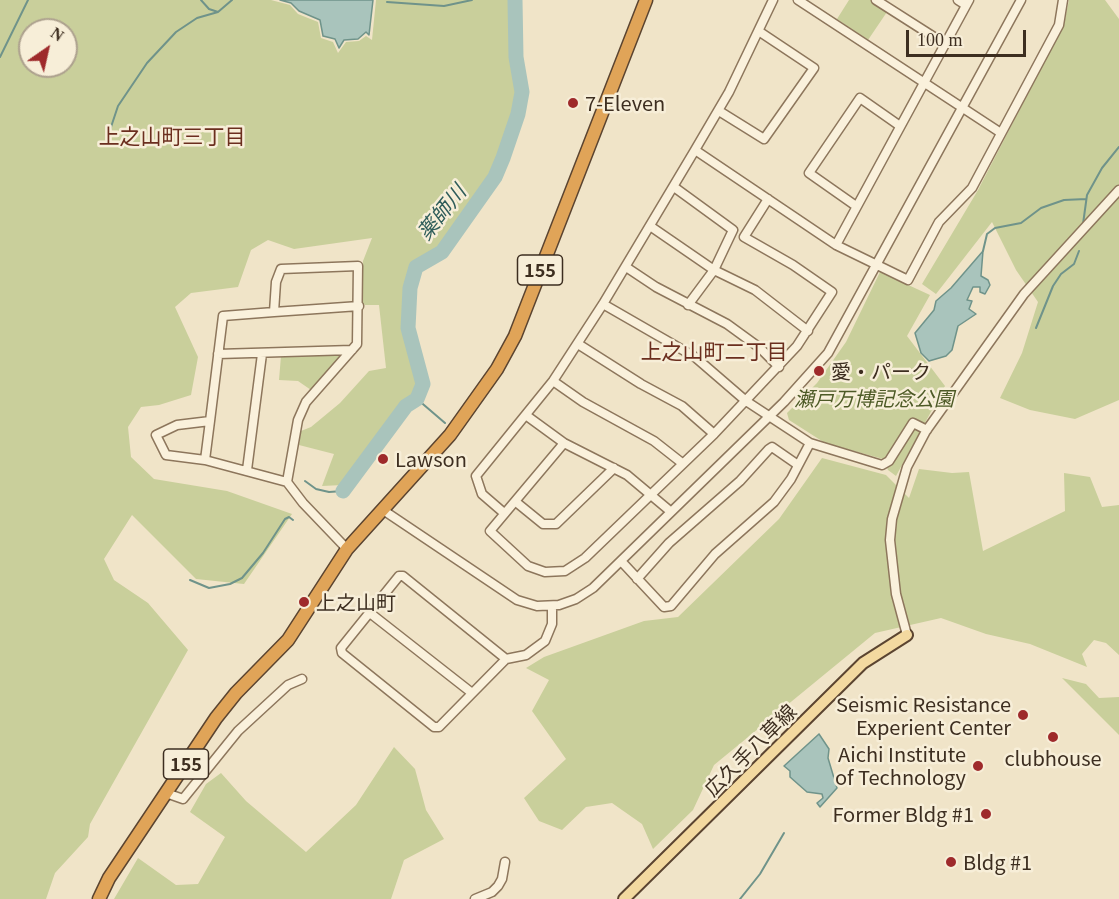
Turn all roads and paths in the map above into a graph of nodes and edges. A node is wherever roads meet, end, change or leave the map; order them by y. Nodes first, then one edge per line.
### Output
1 (646, 0) edge
2 (773, 0) edge
3 (798, 0) edge
4 (876, 0) edge
5 (958, 0) edge
6 (1021, 0) edge
7 (1063, 0) edge
8 (968, 3) edge
9 (760, 32) junction
10 (945, 44) junction
11 (924, 84) junction
12 (961, 109) junction
13 (719, 111) junction
14 (900, 126) junction
15 (1001, 133) junction
16 (695, 150) junction
17 (674, 188) junction
18 (1119, 190) edge
19 (768, 199) junction
20 (856, 206) junction
21 (650, 226) junction
22 (836, 245) junction
23 (876, 265) junction
24 (626, 267) junction
25 (714, 270) junction
26 (603, 304) junction
27 (688, 305) junction
28 (358, 306) junction
29 (274, 312) junction
30 (808, 331) junction
31 (578, 344) junction
32 (352, 350) junction
33 (218, 354) junction
34 (262, 354) junction
35 (779, 367) junction
36 (553, 381) junction
37 (746, 401) junction
38 (770, 415) junction
39 (527, 416) junction
40 (210, 421) junction
41 (927, 430) junction
42 (714, 434) junction
43 (564, 442) junction
44 (810, 443) junction
45 (205, 460) junction
46 (682, 463) junction
47 (798, 465) junction
48 (614, 468) junction
49 (247, 470) junction
50 (287, 482) junction
51 (650, 493) junction
52 (516, 502) junction
53 (383, 510) junction
54 (670, 511) junction
55 (504, 513) junction
56 (347, 549) junction
57 (621, 561) junction
58 (637, 579) junction
59 (552, 606) junction
60 (370, 613) junction
61 (907, 635) joint
62 (506, 659) junction
63 (302, 679) dead end
64 (472, 693) junction
65 (166, 794) junction
66 (505, 862) dead end
67 (99, 899) edge
68 (475, 899) edge
69 (624, 899) edge

1 - 53 highway, 155
2 - 9 street
3 - 11 street
4 - 10 street
5 - 8 street
6 - 12 street
7 - 15 street
8 - 10 street
9 - 13 street
9 - 13 street
10 - 11 street
11 - 12 street
11 - 14 street
12 - 15 street
12 - 23 street
13 - 16 street
14 - 20 street
14 - 20 street
15 - 23 street
16 - 17 street
16 - 19 street
17 - 21 street
17 - 25 street
18 - 41 street
19 - 22 street
19 - 30 street
20 - 22 street
21 - 24 street
21 - 25 street
22 - 23 street
23 - 38 street
24 - 26 street
24 - 27 street
25 - 27 street
25 - 30 street
26 - 31 street
26 - 37 street
27 - 35 street
28 - 29 street
28 - 29 street
28 - 32 street
29 - 33 street
30 - 35 street
31 - 36 street
31 - 42 street
32 - 34 street
32 - 50 street
33 - 34 street
33 - 40 street
34 - 49 street
35 - 37 street
36 - 39 street
36 - 46 street
37 - 38 street
37 - 42 street
38 - 44 street
38 - 54 street
39 - 43 street
39 - 55 street
40 - 45 street
40 - 45 street
41 - 44 street
41 - 61 street
42 - 46 street
43 - 48 street
43 - 52 street
44 - 47 street
45 - 49 street
46 - 51 street
47 - 58 street
47 - 58 street
48 - 51 street
48 - 52 street
49 - 50 street
50 - 56 street
51 - 54 street
51 - 55 street
52 - 55 street
53 - 56 highway, 155
53 - 59 street
54 - 57 street
56 - 65 highway, 155
57 - 58 street
57 - 59 street
59 - 62 street
60 - 62 street
60 - 64 street
60 - 64 street
61 - 69 main road, 広久手八草線
62 - 64 street
63 - 65 street
65 - 67 highway, 155
66 - 68 street

